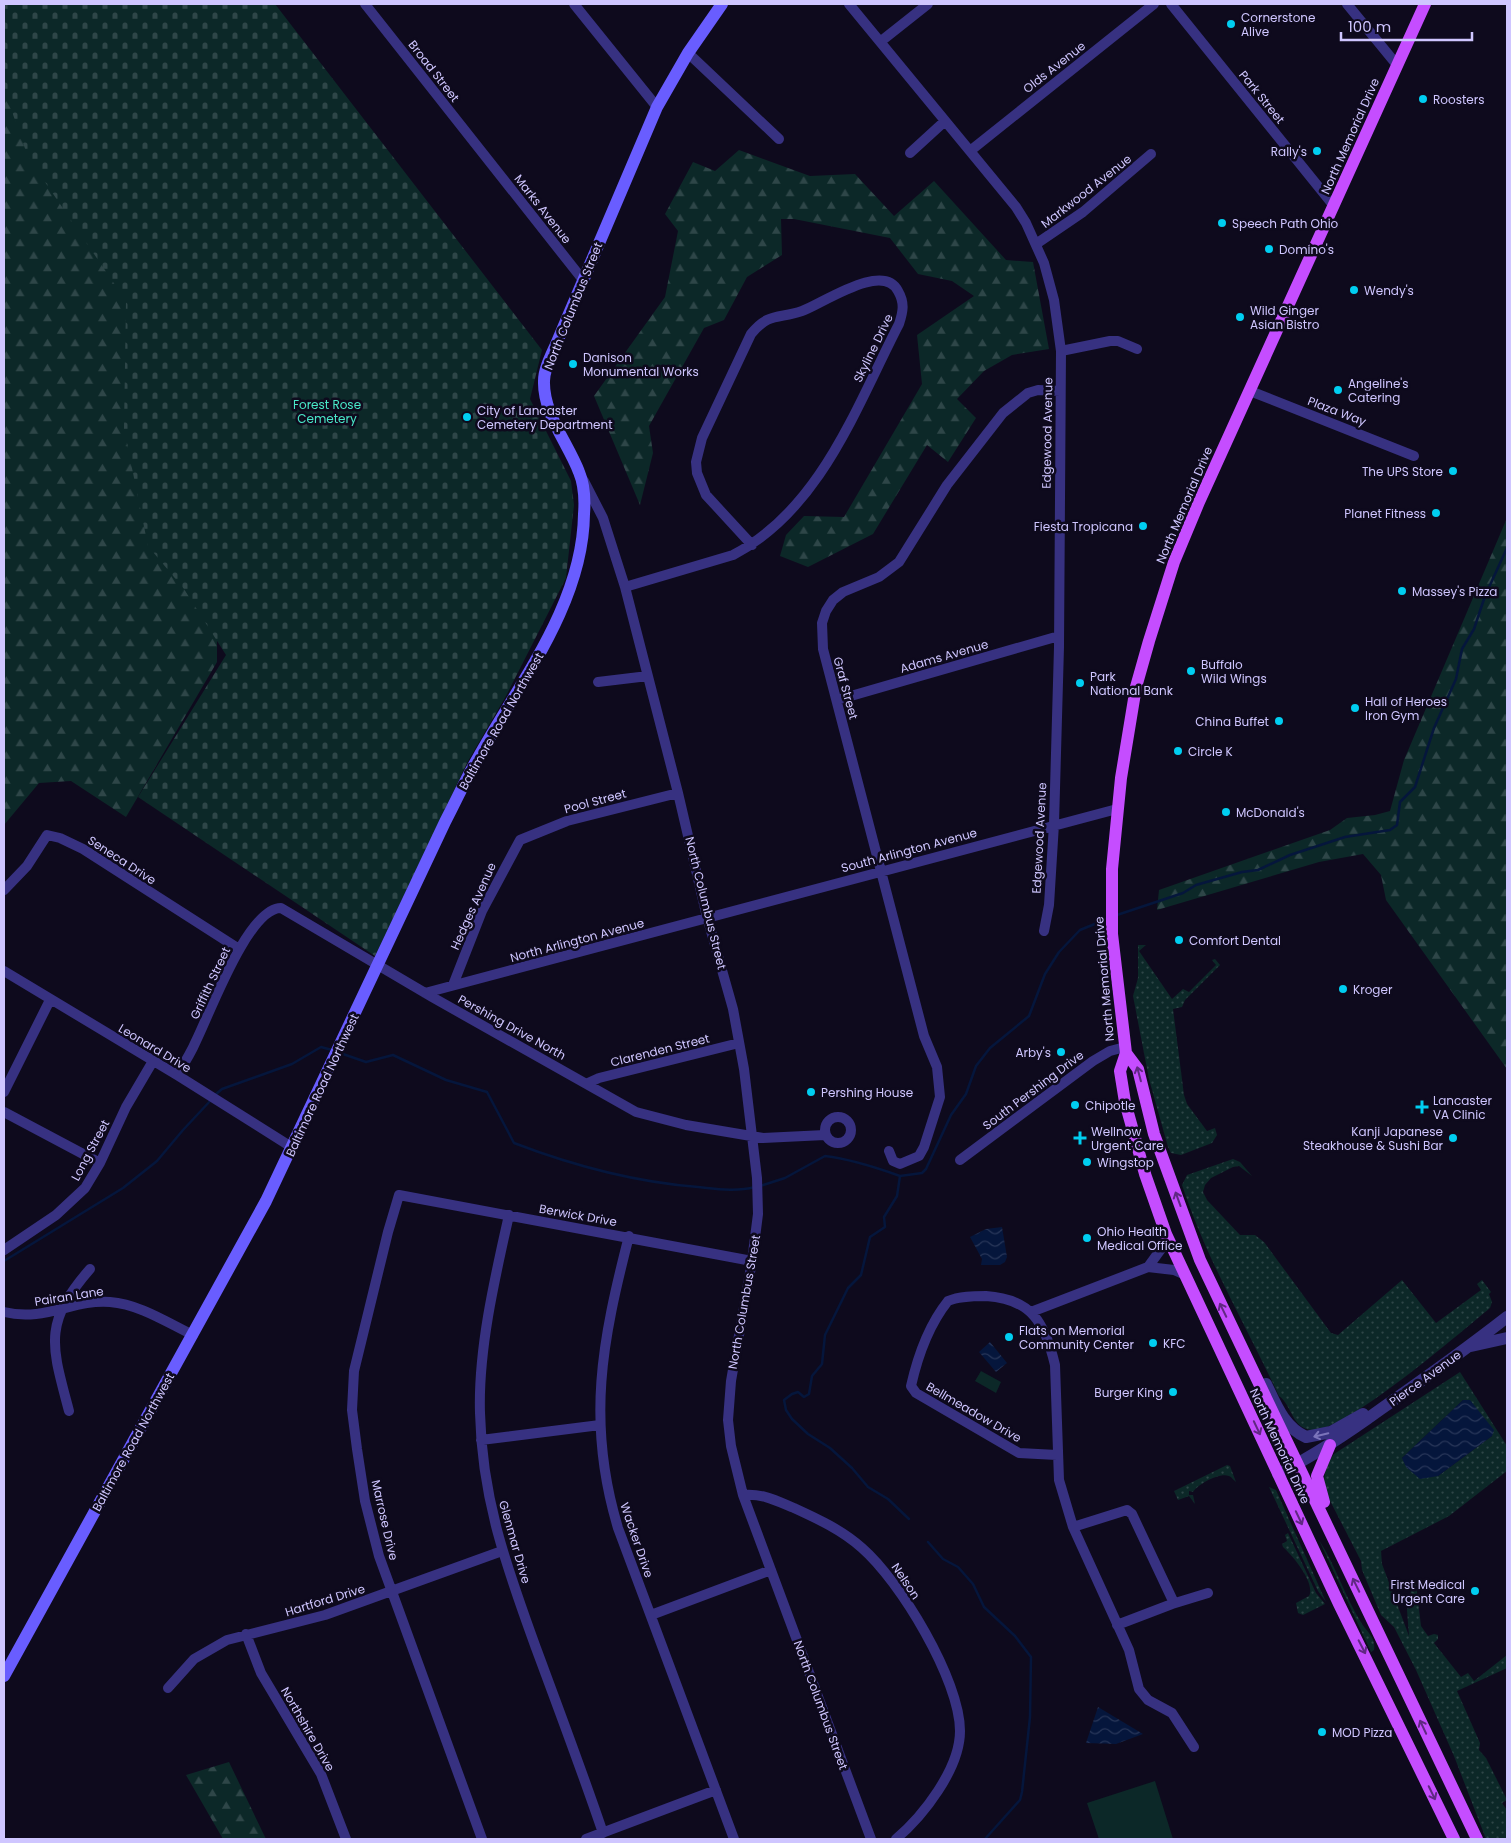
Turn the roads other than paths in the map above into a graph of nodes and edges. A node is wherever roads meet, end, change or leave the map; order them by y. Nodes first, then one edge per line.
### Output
1 (365, 4) edge
2 (574, 4) edge
3 (722, 4) edge
4 (849, 4) edge
5 (928, 4) edge
6 (1154, 4) edge
7 (1171, 4) edge
8 (1347, 4) edge
9 (1425, 4) edge
10 (880, 42) junction
11 (688, 53) junction
12 (1397, 65) junction
13 (657, 107) junction
14 (945, 121) junction
15 (779, 139) dead end
16 (970, 151) junction
17 (910, 153) dead end
18 (484, 154) joint
19 (1151, 154) dead end
20 (1334, 206) junction
21 (1036, 244) junction
22 (583, 280) junction
23 (1137, 349) dead end
24 (1061, 351) junction
25 (1060, 391) junction
26 (1250, 391) junction
27 (1414, 456) dead end
28 (580, 473) junction
29 (752, 545) junction
30 (625, 587) junction
31 (1059, 636) junction
32 (648, 676) junction
33 (598, 682) dead end
34 (836, 700) junction
35 (678, 793) junction
36 (1117, 809) junction
37 (1054, 824) junction
38 (520, 840) joint
39 (881, 870) junction
40 (4, 890) edge
41 (273, 908) joint
42 (707, 917) junction
43 (1044, 931) dead end
44 (239, 949) junction
45 (378, 965) junction
46 (4, 971) edge
47 (453, 985) junction
48 (425, 992) junction
49 (50, 1000) junction
50 (739, 1043) junction
51 (1125, 1050) junction
52 (153, 1061) junction
53 (177, 1075) junction
54 (588, 1083) junction
55 (4, 1092) edge
56 (4, 1112) edge
57 (825, 1135) dead end
58 (752, 1136) junction
59 (293, 1148) junction
60 (889, 1152) dead end
61 (960, 1160) dead end
62 (100, 1163) junction
63 (399, 1195) joint
64 (509, 1215) junction
65 (1166, 1234) junction
66 (629, 1236) junction
67 (4, 1250) edge
68 (752, 1261) junction
69 (1148, 1267) junction
70 (90, 1269) dead end
71 (1183, 1274) junction
72 (60, 1310) junction
73 (4, 1312) edge
74 (1031, 1312) junction
75 (1507, 1317) edge
76 (193, 1335) junction
77 (1236, 1335) junction
78 (1507, 1338) edge
79 (1469, 1346) junction
80 (1382, 1409) junction
81 (69, 1411) dead end
82 (600, 1425) junction
83 (481, 1440) junction
84 (1330, 1445) junction
85 (1058, 1456) junction
86 (1297, 1464) junction
87 (1278, 1474) junction
88 (743, 1495) junction
89 (1073, 1527) junction
90 (502, 1551) junction
91 (1344, 1560) junction
92 (771, 1570) junction
93 (391, 1592) junction
94 (1208, 1592) dead end
95 (1174, 1603) junction
96 (651, 1615) junction
97 (1117, 1625) junction
98 (246, 1634) junction
99 (4, 1676) edge
100 (168, 1688) dead end
101 (1194, 1747) dead end
102 (716, 1790) junction
103 (603, 1833) junction
104 (346, 1839) edge
105 (482, 1839) edge
106 (586, 1839) edge
107 (734, 1839) edge
108 (871, 1839) edge
109 (896, 1839) edge
110 (1454, 1839) edge
111 (1477, 1839) edge

1 - 18 street, Broad Street
2 - 13 street
3 - 11 main road, North Columbus Street
4 - 10 street, Edgewood Avenue
5 - 10 street
6 - 16 street, Olds Avenue
7 - 20 street, Park Street
8 - 12 street
9 - 12 main road, North Memorial Drive
10 - 14 street, Edgewood Avenue
11 - 13 main road, North Columbus Street
11 - 15 street
12 - 20 main road, North Memorial Drive
13 - 22 main road, North Columbus Street
14 - 16 street, Edgewood Avenue
14 - 17 street
16 - 21 street, Edgewood Avenue
18 - 22 street, Marks Avenue
19 - 21 street, Markwood Avenue
20 - 26 main road, North Memorial Drive
21 - 24 street, Edgewood Avenue
22 - 28 main road, North Columbus Street
23 - 24 street
24 - 25 street, Edgewood Avenue
25 - 31 street, Edgewood Avenue
25 - 34 street, Graf Street
26 - 27 street, Plaza Way
26 - 36 main road, North Memorial Drive
28 - 30 street, North Columbus Street
28 - 45 main road, Baltimore Road Northwest
29 - 29 street, Skyline Drive
29 - 30 street, Skyline Drive
30 - 32 street, North Columbus Street
31 - 34 street, Adams Avenue
31 - 37 street, Edgewood Avenue
32 - 33 street
32 - 35 street, North Columbus Street
34 - 39 street, Graf Street
35 - 38 street, Pool Street
35 - 42 street, North Columbus Street
36 - 37 street, South Arlington Avenue
36 - 51 main road, North Memorial Drive
37 - 39 street, South Arlington Avenue
37 - 43 street, Edgewood Avenue
38 - 47 street, Hedges Avenue
39 - 42 street, South Arlington Avenue
39 - 60 street, Graf Street
40 - 44 street, Seneca Drive
41 - 44 street, Griffith Street
41 - 45 street, Pershing Drive North
42 - 47 street, North Arlington Avenue
42 - 50 street, North Columbus Street
44 - 53 street, Griffith Street
45 - 48 street, Pershing Drive North
45 - 59 main road, Baltimore Road Northwest
46 - 49 street, Leonard Drive
47 - 48 street, North Arlington Avenue
48 - 54 street, Pershing Drive North
49 - 52 street, Leonard Drive
49 - 55 street
50 - 54 street, Clarenden Street
50 - 58 street, North Columbus Street
51 - 61 street, South Pershing Drive
51 - 65 main road, North Memorial Drive
77 -> 51 main road, North Memorial Drive
52 - 53 street, Leonard Drive
52 - 62 street, Long Street
53 - 59 street, Leonard Drive
54 - 58 street, Pershing Drive North
56 - 62 street
57 - 58 street, Pershing Drive North
58 - 68 street, North Columbus Street
59 - 76 main road, Baltimore Road Northwest
62 - 67 street, Long Street
63 - 64 street, Berwick Drive
63 - 93 street, Marrose Drive
64 - 66 street, Berwick Drive
64 - 83 street, Glenmar Drive
65 - 69 street
65 - 71 main road, North Memorial Drive
66 - 68 street, Berwick Drive
66 - 82 street, Wacker Drive
68 - 88 street, North Columbus Street
69 - 71 street
69 - 74 street
70 - 72 street
71 -> 87 main road, North Memorial Drive
72 - 73 street, Pairan Lane
72 - 76 street, Pairan Lane
72 - 81 street
74 - 85 street, Bellmeadow Drive
74 - 85 street, Bellmeadow Drive
75 - 79 street, Pierce Avenue
76 - 99 main road, Baltimore Road Northwest
80 -> 77 street, Pierce Avenue
77 - 86 main road, North Memorial Drive
78 - 79 street, Pierce Avenue
79 - 80 street, Pierce Avenue
80 - 84 street, Pierce Avenue
82 - 83 street
82 - 96 street, Wacker Drive
83 - 90 street, Glenmar Drive
84 - 86 street, Pierce Avenue
84 - 91 main road, North Memorial Drive
85 - 89 street, Bellmeadow Drive
86 - 87 street, Pierce Avenue
86 - 91 main road, North Memorial Drive
87 -> 110 main road, North Memorial Drive
88 - 92 street, North Columbus Street
88 - 109 street, Nelson
89 - 95 street
89 - 97 street, Bellmeadow Drive
90 - 93 street, Hartford Drive
90 - 103 street, Glenmar Drive
111 -> 91 main road, North Memorial Drive
92 - 96 street
92 - 108 street, North Columbus Street
93 - 98 street, Hartford Drive
93 - 105 street, Marrose Drive
94 - 95 street
95 - 97 street
96 - 102 street, Wacker Drive
97 - 101 street, Bellmeadow Drive
98 - 100 street, Hartford Drive
98 - 104 street, Northshire Drive
102 - 103 street
102 - 107 street, Wacker Drive
103 - 106 street

